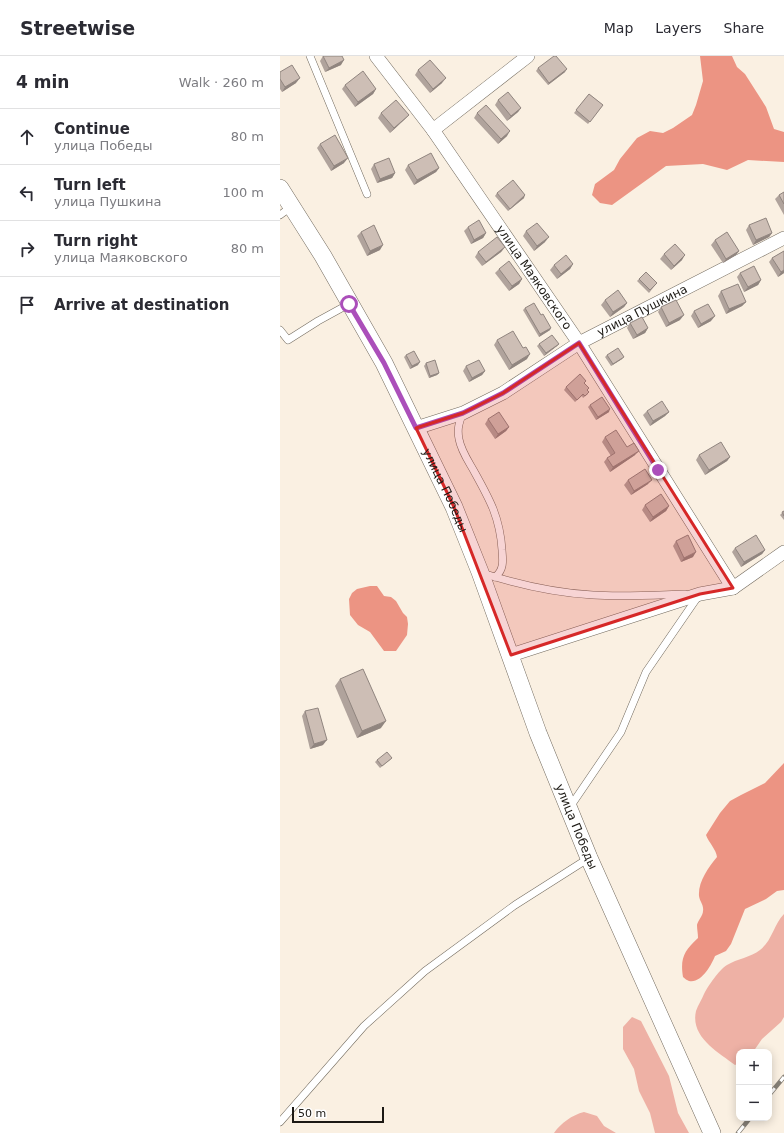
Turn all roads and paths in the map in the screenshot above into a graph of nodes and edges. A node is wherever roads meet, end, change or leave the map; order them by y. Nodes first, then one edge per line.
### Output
1 (310, 56) edge
2 (376, 56) edge
3 (528, 56) edge
4 (433, 130) junction
5 (280, 188) edge
6 (366, 194) dead end
7 (286, 211) edge
8 (784, 238) edge
9 (349, 304) junction
10 (280, 330) edge
11 (579, 343) junction
12 (463, 413) junction
13 (416, 428) junction
14 (784, 552) edge
15 (487, 574) junction
16 (733, 588) junction
17 (700, 594) junction
18 (510, 655) junction
19 (569, 808) junction
20 (589, 858) junction
21 (280, 1122) edge
22 (712, 1133) edge

1 - 6 lane
2 - 4 street, улица Маяковского
3 - 4 street
4 - 11 street, улица Маяковского
5 - 7 street, улица Победы
7 - 9 street, улица Победы
8 - 11 street, улица Пушкина
9 - 10 lane
9 - 13 street, улица Победы
11 - 12 street, улица Пушкина
11 - 16 street, улица Маяковского
12 - 13 street, улица Пушкина
12 - 15 lane
13 - 15 street, улица Победы
14 - 16 street
15 - 17 lane
15 - 18 street, улица Победы
16 - 17 street
17 - 18 street
17 - 19 lane
18 - 19 street, улица Победы
19 - 20 street, улица Победы
20 - 21 lane
20 - 22 street, улица Победы

